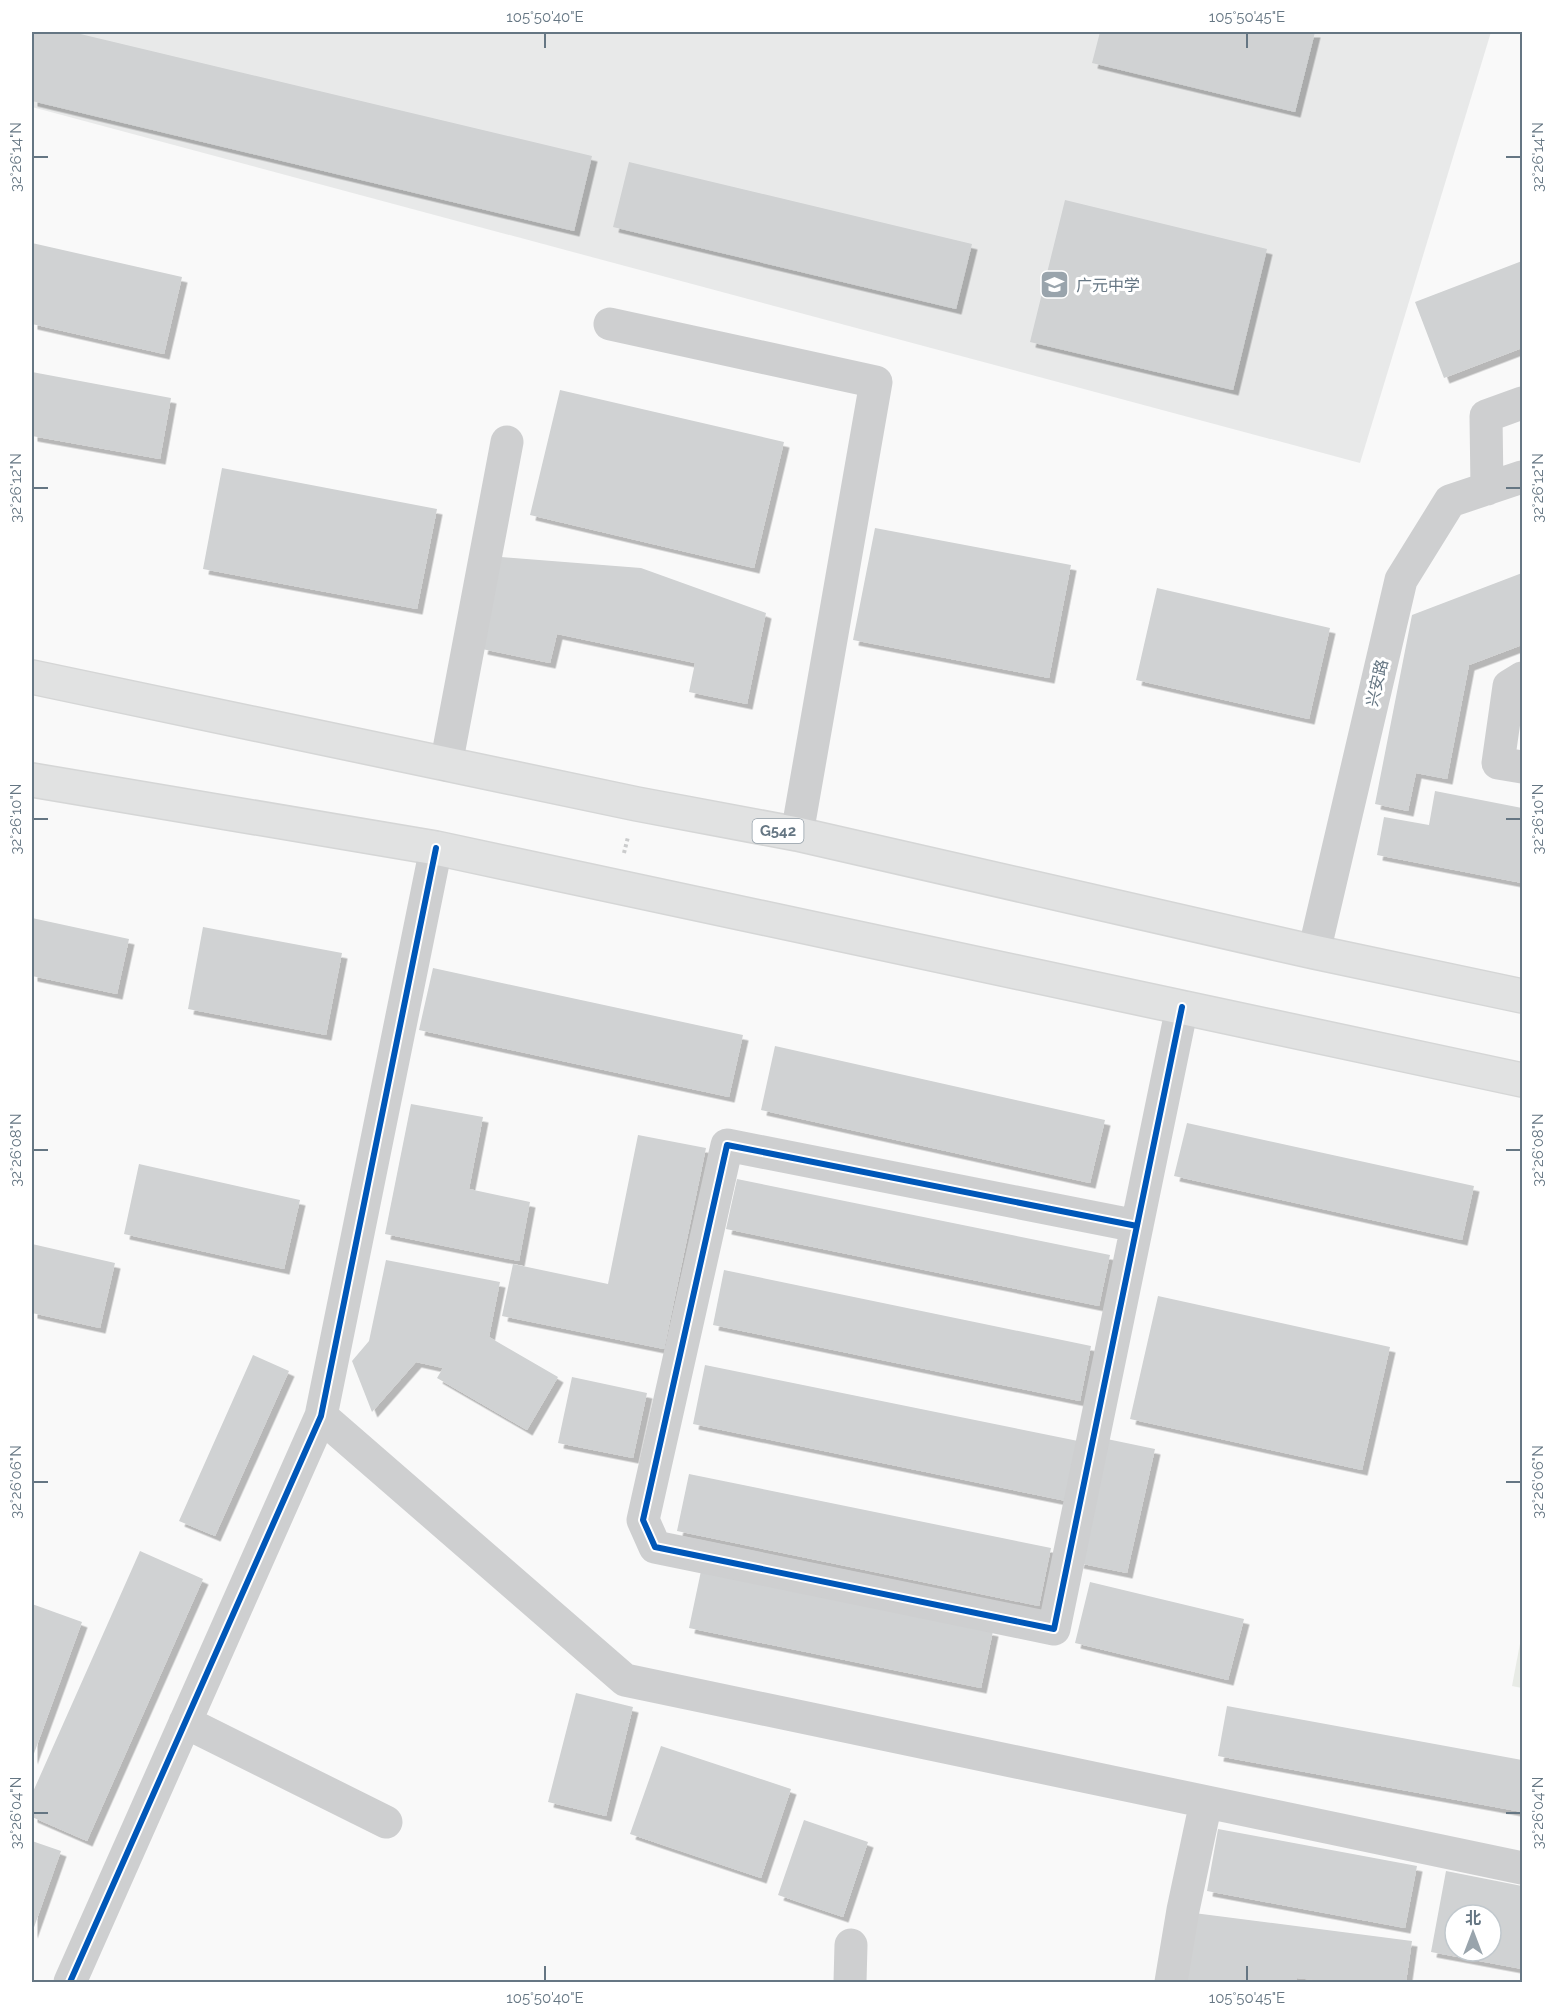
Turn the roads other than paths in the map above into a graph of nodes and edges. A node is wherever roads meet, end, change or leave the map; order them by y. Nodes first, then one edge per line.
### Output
1 (610, 324) dead end
2 (1522, 403) edge
3 (507, 442) dead end
4 (1522, 477) edge
5 (1487, 489) junction
6 (32, 677) edge
7 (1522, 678) edge
8 (446, 765) junction
9 (1522, 767) edge
10 (32, 780) edge
11 (797, 834) junction
12 (436, 848) junction
13 (1314, 951) junction
14 (1522, 996) edge
15 (1182, 1007) junction
16 (1522, 1080) edge
17 (1137, 1226) junction
18 (321, 1416) junction
19 (185, 1722) junction
20 (1206, 1802) junction
21 (386, 1822) dead end
22 (1522, 1868) edge
23 (851, 1945) dead end
24 (70, 1983) edge
25 (850, 1983) edge
26 (1171, 1983) edge

1 - 11 street
2 - 5 street
3 - 8 street
4 - 5 street, 兴安路
5 - 13 street, 兴安路
6 - 8 highway, G542
7 - 9 street
8 - 11 highway, G542
10 - 12 highway
11 - 13 highway, G542
12 - 15 highway
12 - 18 street
13 - 14 highway, G542
15 - 16 highway
15 - 17 street
17 - 17 street
18 - 19 street
18 - 20 street
19 - 21 street
19 - 24 street
20 - 22 street
20 - 26 street
23 - 25 street

